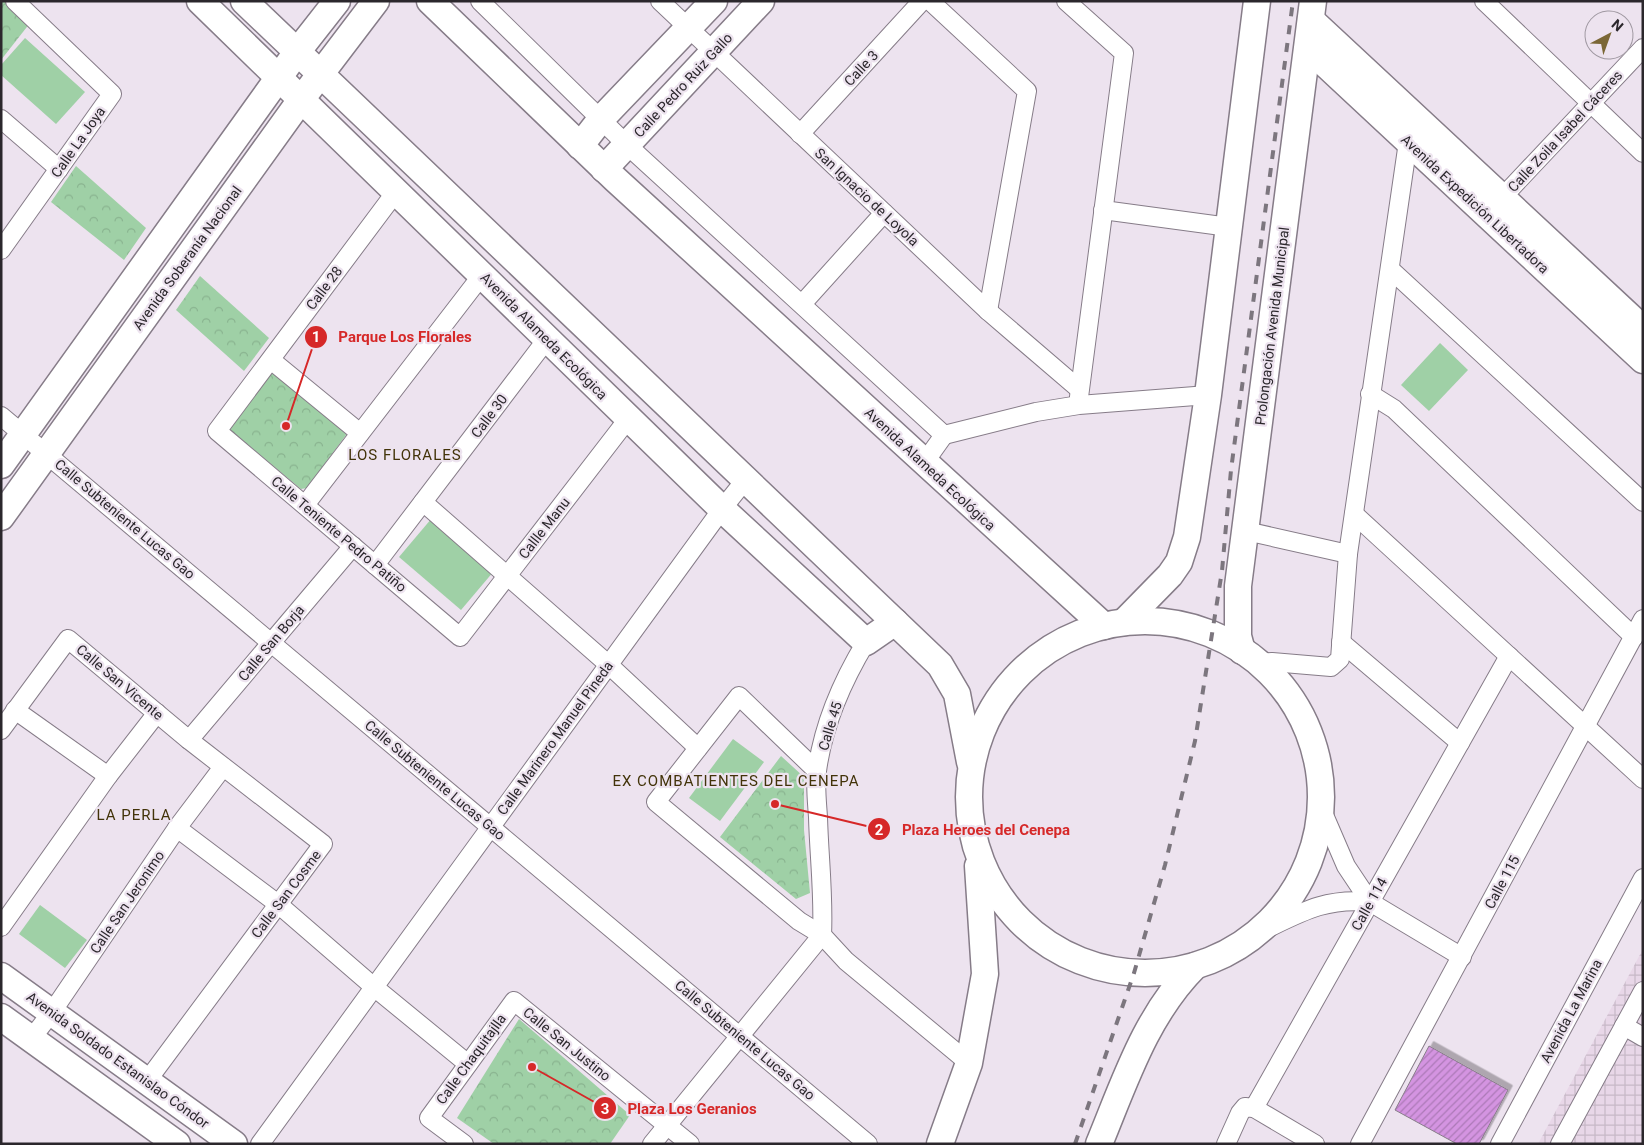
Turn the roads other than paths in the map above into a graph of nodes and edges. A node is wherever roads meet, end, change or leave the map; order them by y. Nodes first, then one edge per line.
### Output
1 (15, 1) edge
2 (200, 1) edge
3 (244, 1) edge
4 (337, 1) edge
5 (376, 1) edge
6 (430, 1) edge
7 (480, 1) edge
8 (660, 1) edge
9 (714, 1) edge
10 (761, 1) edge
11 (922, 1) edge
12 (930, 1) edge
13 (1484, 1) edge
14 (1256, 2) edge
15 (1077, 5) edge
16 (1312, 10) edge
17 (688, 29) junction
18 (1308, 48) junction
19 (1643, 48) edge
20 (297, 52) junction
21 (713, 52) junction
22 (321, 74) junction
23 (280, 78) junction
24 (300, 101) junction
25 (1590, 104) junction
26 (601, 119) junction
27 (1, 120) edge
28 (800, 134) junction
29 (1408, 142) junction
30 (627, 145) junction
31 (580, 146) junction
32 (1643, 153) edge
33 (59, 169) junction
34 (604, 169) junction
35 (395, 193) junction
36 (1494, 205) junction
37 (1103, 210) junction
38 (884, 213) junction
39 (1229, 226) junction
40 (157, 248) junction
41 (1, 250) edge
42 (181, 266) junction
43 (1390, 269) junction
44 (482, 275) junction
45 (802, 304) junction
46 (988, 311) junction
47 (1643, 328) edge
48 (547, 339) junction
49 (271, 360) junction
50 (1643, 360) edge
51 (1370, 394) junction
52 (1208, 395) junction
53 (1079, 397) junction
54 (1, 416) edge
55 (628, 419) junction
56 (217, 430) joint
57 (360, 433) junction
58 (23, 434) junction
59 (944, 435) junction
60 (47, 454) junction
61 (924, 463) junction
62 (1, 465) edge
63 (746, 479) junction
64 (423, 502) junction
65 (1643, 502) edge
66 (305, 504) junction
67 (722, 509) junction
68 (1354, 514) junction
69 (1, 517) edge
70 (1246, 531) junction
71 (353, 546) junction
72 (1348, 554) junction
73 (375, 564) junction
74 (507, 576) junction
75 (1643, 620) edge
76 (895, 622) junction
77 (1114, 624) junction
78 (460, 637) joint
79 (1634, 637) junction
80 (272, 642) junction
81 (866, 642) junction
82 (1341, 642) junction
83 (1509, 656) junction
84 (1250, 657) junction
85 (609, 665) junction
86 (15, 710) junction
87 (157, 713) junction
88 (1586, 725) junction
89 (1, 730) edge
90 (189, 740) junction
91 (1460, 743) junction
92 (698, 748) junction
93 (971, 766) junction
94 (223, 767) junction
95 (817, 771) junction
96 (108, 776) junction
97 (1643, 779) edge
98 (1321, 808) junction
99 (491, 827) junction
100 (177, 828) junction
101 (976, 846) junction
102 (1643, 878) edge
103 (1370, 902) junction
104 (278, 904) junction
105 (1, 927) edge
106 (1258, 933) junction
107 (822, 935) junction
108 (1462, 957) junction
109 (1195, 966) junction
110 (1, 976) edge
111 (374, 988) junction
112 (1643, 991) edge
113 (514, 1001) joint
114 (52, 1012) junction
115 (1, 1017) edge
116 (1624, 1026) junction
117 (739, 1035) junction
118 (1643, 1037) edge
119 (31, 1039) junction
120 (969, 1063) junction
121 (468, 1064) junction
122 (148, 1081) junction
123 (1254, 1108) junction
124 (667, 1125) junction
125 (177, 1144) edge
126 (234, 1144) edge
127 (260, 1144) edge
128 (464, 1144) edge
129 (652, 1144) edge
130 (690, 1144) edge
131 (868, 1144) edge
132 (940, 1144) edge
133 (1099, 1144) edge
134 (1226, 1144) edge
135 (1315, 1144) edge
136 (1360, 1144) edge
137 (1500, 1144) edge
138 (1560, 1144) edge

1 - 33 street, Calle La Joya
2 - 23 main road, Avenida Alameda Ecológica
3 - 20 main road
4 - 20 main road
5 - 22 main road, Avenida Soberanía Nacional
6 - 31 main road, Avenida Alameda Ecológica
7 - 26 street
8 - 17 street, San Ignacio de Loyola
9 - 17 main road
10 - 21 main road, Calle Pedro Ruiz Gallo
11 - 28 street, Calle 3
12 - 46 street
13 - 25 street
14 - 39 main road
15 - 37 street
16 - 18 main road, Prolongación Avenida Municipal
16 - 36 main road, Avenida Expedición Libertadora
17 - 21 street, San Ignacio de Loyola
17 - 26 main road
18 - 29 main road, Avenida Expedición Libertadora
18 - 70 main road, Prolongación Avenida Municipal
19 - 25 street, Calle Zoila Isabel Cáceres
20 - 22 main road
20 - 23 main road
21 - 28 street, San Ignacio de Loyola
21 - 30 main road, Calle Pedro Ruiz Gallo
22 - 24 main road, Avenida Soberanía Nacional
22 - 63 main road
23 - 24 main road, Avenida Alameda Ecológica
23 - 40 main road
24 - 35 main road, Avenida Alameda Ecológica
24 - 42 main road, Avenida Soberanía Nacional
25 - 32 street
25 - 36 street, Calle Zoila Isabel Cáceres
26 - 30 street
26 - 31 main road
27 - 33 street
28 - 38 street, San Ignacio de Loyola
29 - 36 main road, Avenida Expedición Libertadora
29 - 43 street
30 - 34 main road, Calle Pedro Ruiz Gallo
30 - 45 street
31 - 34 main road, Avenida Alameda Ecológica
33 - 41 street, Calle La Joya
34 - 61 main road, Avenida Alameda Ecológica
35 - 44 main road, Avenida Alameda Ecológica
35 - 49 street, Calle 28
36 - 47 main road, Avenida Expedición Libertadora
36 - 50 main road, Avenida Expedición Libertadora
37 - 39 street
37 - 53 street
38 - 45 street
38 - 46 street, San Ignacio de Loyola
39 - 52 main road
40 - 42 main road
40 - 58 main road
42 - 60 main road, Avenida Soberanía Nacional
43 - 51 street
43 - 65 street
44 - 48 main road, Avenida Alameda Ecológica
44 - 57 street
45 - 59 street
46 - 53 street, San Ignacio de Loyola
48 - 55 main road, Avenida Alameda Ecológica
48 - 64 street, Calle 30
49 - 56 street, Calle 28
49 - 57 street
51 - 68 street
51 - 79 street
52 - 53 street
52 - 77 main road
53 - 59 street
54 - 58 street, Calle Subteniente Lucas Gao
55 - 67 main road, Avenida Alameda Ecológica
55 - 74 street, Callle Manu
56 - 66 street, Calle Teniente Pedro Patiño
57 - 66 street
58 - 60 street, Calle Subteniente Lucas Gao
58 - 62 main road
59 - 61 street
60 - 69 main road, Avenida Soberanía Nacional
60 - 80 street, Calle Subteniente Lucas Gao
61 - 77 main road, Avenida Alameda Ecológica
63 - 67 street, Calle Marinero Manuel Pineda
63 - 76 main road
64 - 73 street, Calle 30
64 - 74 street
66 - 71 street, Calle Teniente Pedro Patiño
67 - 81 main road, Avenida Alameda Ecológica
67 - 85 street, Calle Marinero Manuel Pineda
68 - 72 street
68 - 83 street
70 - 72 street
70 - 84 main road, Prolongación Avenida Municipal
71 - 73 street, Calle Teniente Pedro Patiño
71 - 80 street, Calle San Borja
72 - 82 street
73 - 78 street, Calle Teniente Pedro Patiño
74 - 78 street, Callle Manu
74 - 85 street
75 - 79 street, Calle 115
76 - 81 main road
76 - 93 main road
77 - 84 main road
77 - 93 main road
79 - 88 street, Calle 115
80 - 90 street, Calle San Borja
80 - 99 street, Calle Subteniente Lucas Gao
81 - 95 street, Calle 45
82 - 84 street
82 - 91 street
83 - 88 street
83 - 91 street, Calle 114
84 - 98 main road
85 - 92 street
85 - 99 street, Calle Marinero Manuel Pineda
86 - 87 street, Calle San Vicente
86 - 89 street, Calle San Vicente
86 - 96 street
87 - 90 street, Calle San Vicente
87 - 96 street
88 - 97 street
88 - 108 street, Calle 115
90 - 94 street, Calle San Cosme
91 - 103 street, Calle 114
92 - 95 street
92 - 107 street
93 - 101 main road
94 - 100 street, Calle San Jeronimo
94 - 104 street, Calle San Cosme
95 - 107 street, Calle 45
96 - 105 street
98 - 103 street
98 - 106 main road
99 - 111 street, Calle Marinero Manuel Pineda
99 - 117 street, Calle Subteniente Lucas Gao
100 - 104 street
100 - 114 street, Calle San Jeronimo
101 - 109 main road
101 - 120 main road
102 - 137 street, Avenida La Marina
103 - 106 street
103 - 108 street
103 - 123 street, Calle 114
104 - 111 street
104 - 122 street, Calle San Cosme
106 - 109 main road
107 - 117 street
107 - 120 street
108 - 136 street, Calle 115
109 - 133 main road
110 - 114 main road, Avenida Soldado Estanislao Cóndor
111 - 121 street
111 - 127 street, Calle Marinero Manuel Pineda
112 - 116 street
113 - 121 street, Calle Chaquitajlla
113 - 124 street, Calle San Justino
114 - 119 street, Calle San Jeronimo
114 - 122 main road, Avenida Soldado Estanislao Cóndor
115 - 119 main road
116 - 118 street
116 - 138 street
117 - 124 street
117 - 131 street, Calle Subteniente Lucas Gao
119 - 125 main road
120 - 132 main road
121 - 128 street, Calle Chaquitajlla
122 - 126 main road, Avenida Soldado Estanislao Cóndor
123 - 134 street, Calle 114
123 - 135 street
124 - 129 street
124 - 130 street, Calle San Justino

